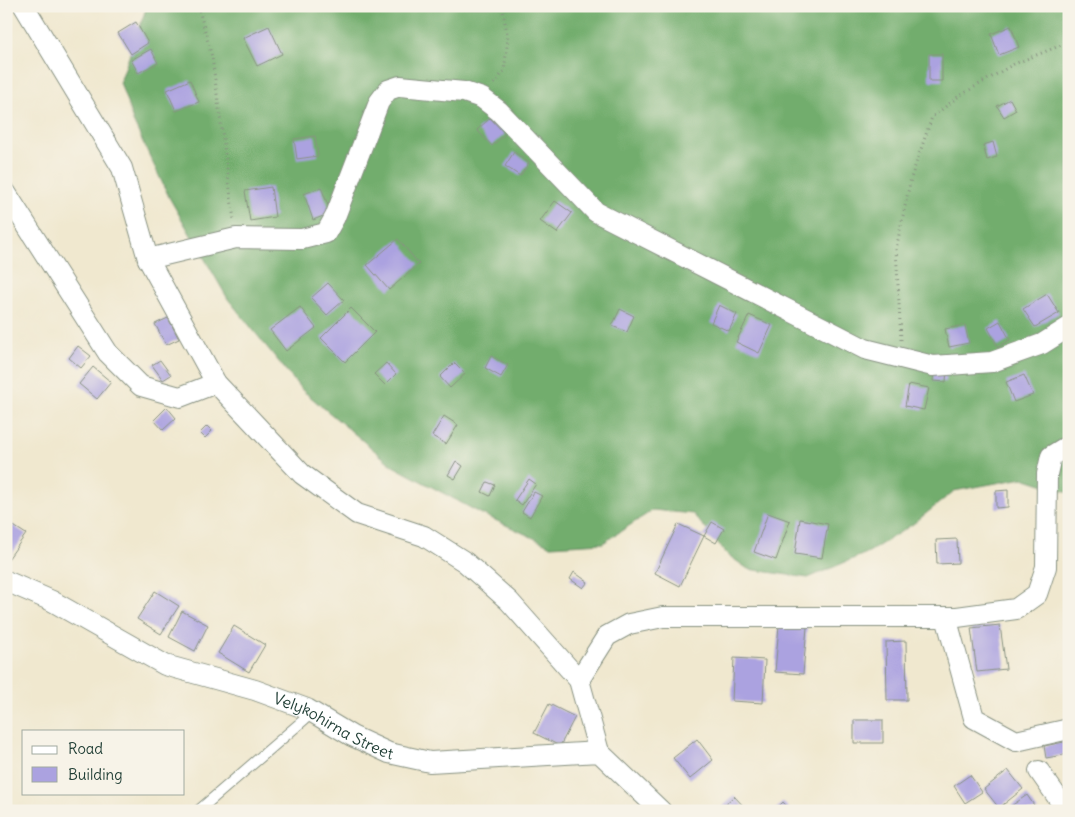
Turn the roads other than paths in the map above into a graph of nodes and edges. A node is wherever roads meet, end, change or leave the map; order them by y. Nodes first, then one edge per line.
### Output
1 (24, 6) edge
2 (6, 193) edge
3 (148, 259) junction
4 (1069, 327) edge
5 (216, 384) junction
6 (1069, 446) edge
7 (6, 581) edge
8 (946, 617) junction
9 (579, 680) junction
10 (313, 712) junction
11 (1069, 729) edge
12 (600, 752) junction
13 (1039, 771) dead end
14 (198, 811) edge
15 (661, 811) edge
16 (1066, 811) edge

1 - 3 street
2 - 5 street
3 - 4 street
3 - 5 street
5 - 9 street
6 - 8 street
7 - 10 street, Velykohirna Street
8 - 9 street
8 - 11 street
9 - 12 street
10 - 12 street, Velykohirna Street
10 - 14 lane
12 - 15 street
13 - 16 street

